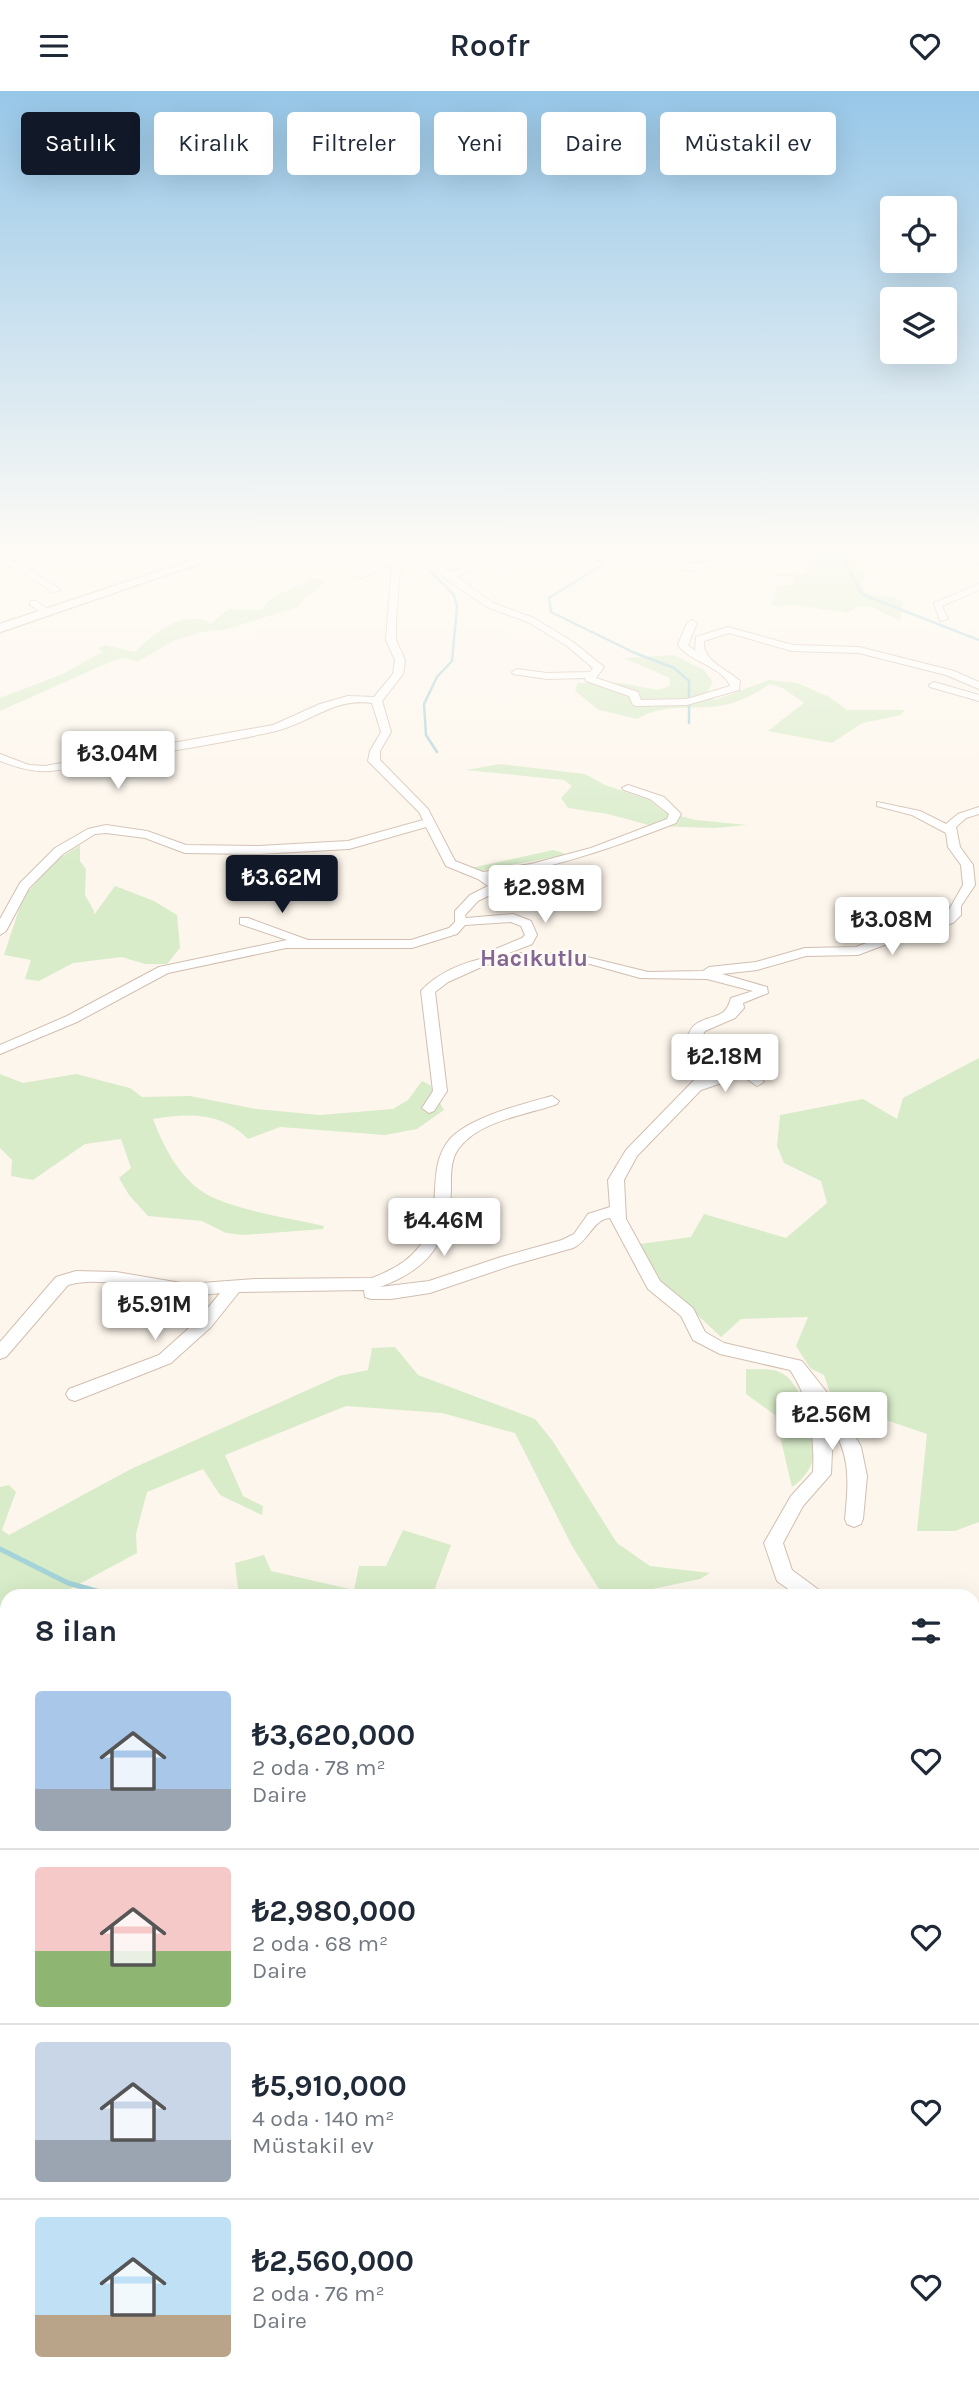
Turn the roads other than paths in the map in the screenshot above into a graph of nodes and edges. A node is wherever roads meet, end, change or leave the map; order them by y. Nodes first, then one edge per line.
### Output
1 (397, 653) edge
2 (581, 653) edge
3 (691, 653) edge
4 (699, 653) edge
5 (875, 653) edge
6 (708, 660) junction
7 (517, 672) dead end
8 (591, 675) junction
9 (978, 684) edge
10 (934, 685) dead end
11 (979, 698) edge
12 (377, 701) junction
13 (0, 757) edge
14 (95, 759) junction
15 (152, 766) dead end
16 (628, 788) dead end
17 (881, 804) dead end
18 (979, 810) edge
19 (430, 822) junction
20 (950, 831) junction
21 (482, 876) junction
22 (244, 921) dead end
23 (461, 922) junction
24 (0, 931) edge
25 (307, 943) junction
26 (470, 965) junction
27 (690, 974) junction
28 (0, 1050) edge
29 (757, 1082) dead end
30 (698, 1086) junction
31 (552, 1101) dead end
32 (429, 1108) dead end
33 (618, 1213) junction
34 (373, 1284) junction
35 (235, 1286) junction
36 (0, 1353) edge
37 (809, 1384) junction
38 (75, 1394) dead end
39 (855, 1519) dead end
40 (803, 1589) edge

1 - 12 street
2 - 8 street
3 - 6 street
4 - 6 street
5 - 9 street
6 - 8 street
7 - 8 street
10 - 11 street
12 - 14 street
12 - 19 street
13 - 14 street
14 - 15 street
16 - 21 street
17 - 20 street
18 - 20 street
19 - 21 street
19 - 24 street
20 - 27 street
21 - 23 street
22 - 25 street
23 - 25 street
23 - 26 street
25 - 28 street
26 - 27 street
26 - 32 street
27 - 30 street
29 - 30 street
30 - 33 street
31 - 34 street
33 - 34 street
33 - 37 street
34 - 35 street
35 - 36 street
35 - 38 street
37 - 39 street
37 - 40 street

